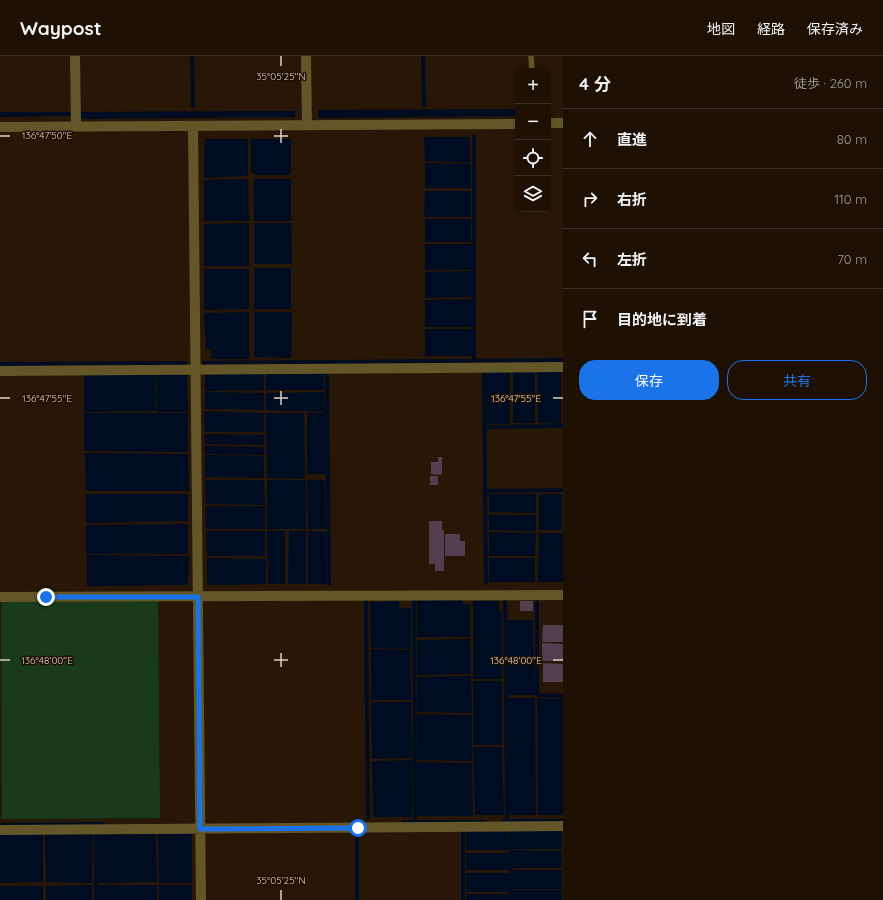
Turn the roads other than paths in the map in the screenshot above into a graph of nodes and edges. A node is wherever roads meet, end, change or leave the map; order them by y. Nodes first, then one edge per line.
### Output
1 (75, 56) edge
2 (306, 56) edge
3 (531, 56) edge
4 (532, 68) edge
5 (551, 123) edge
6 (563, 123) edge
7 (76, 124) junction
8 (515, 124) edge
9 (307, 125) junction
10 (193, 126) junction
11 (0, 127) edge
12 (563, 367) edge
13 (196, 369) junction
14 (0, 371) edge
15 (563, 595) edge
16 (0, 597) edge
17 (198, 597) junction
18 (563, 826) edge
19 (200, 829) junction
20 (0, 830) edge
21 (201, 900) edge

1 - 7 street
2 - 9 street
3 - 4 lane
5 - 6 street
7 - 10 street
7 - 11 street
8 - 9 street
9 - 10 street
10 - 13 street
12 - 13 street
13 - 14 street
13 - 17 street
15 - 17 street
16 - 17 street
17 - 19 street
18 - 19 street
19 - 20 street
19 - 21 street

